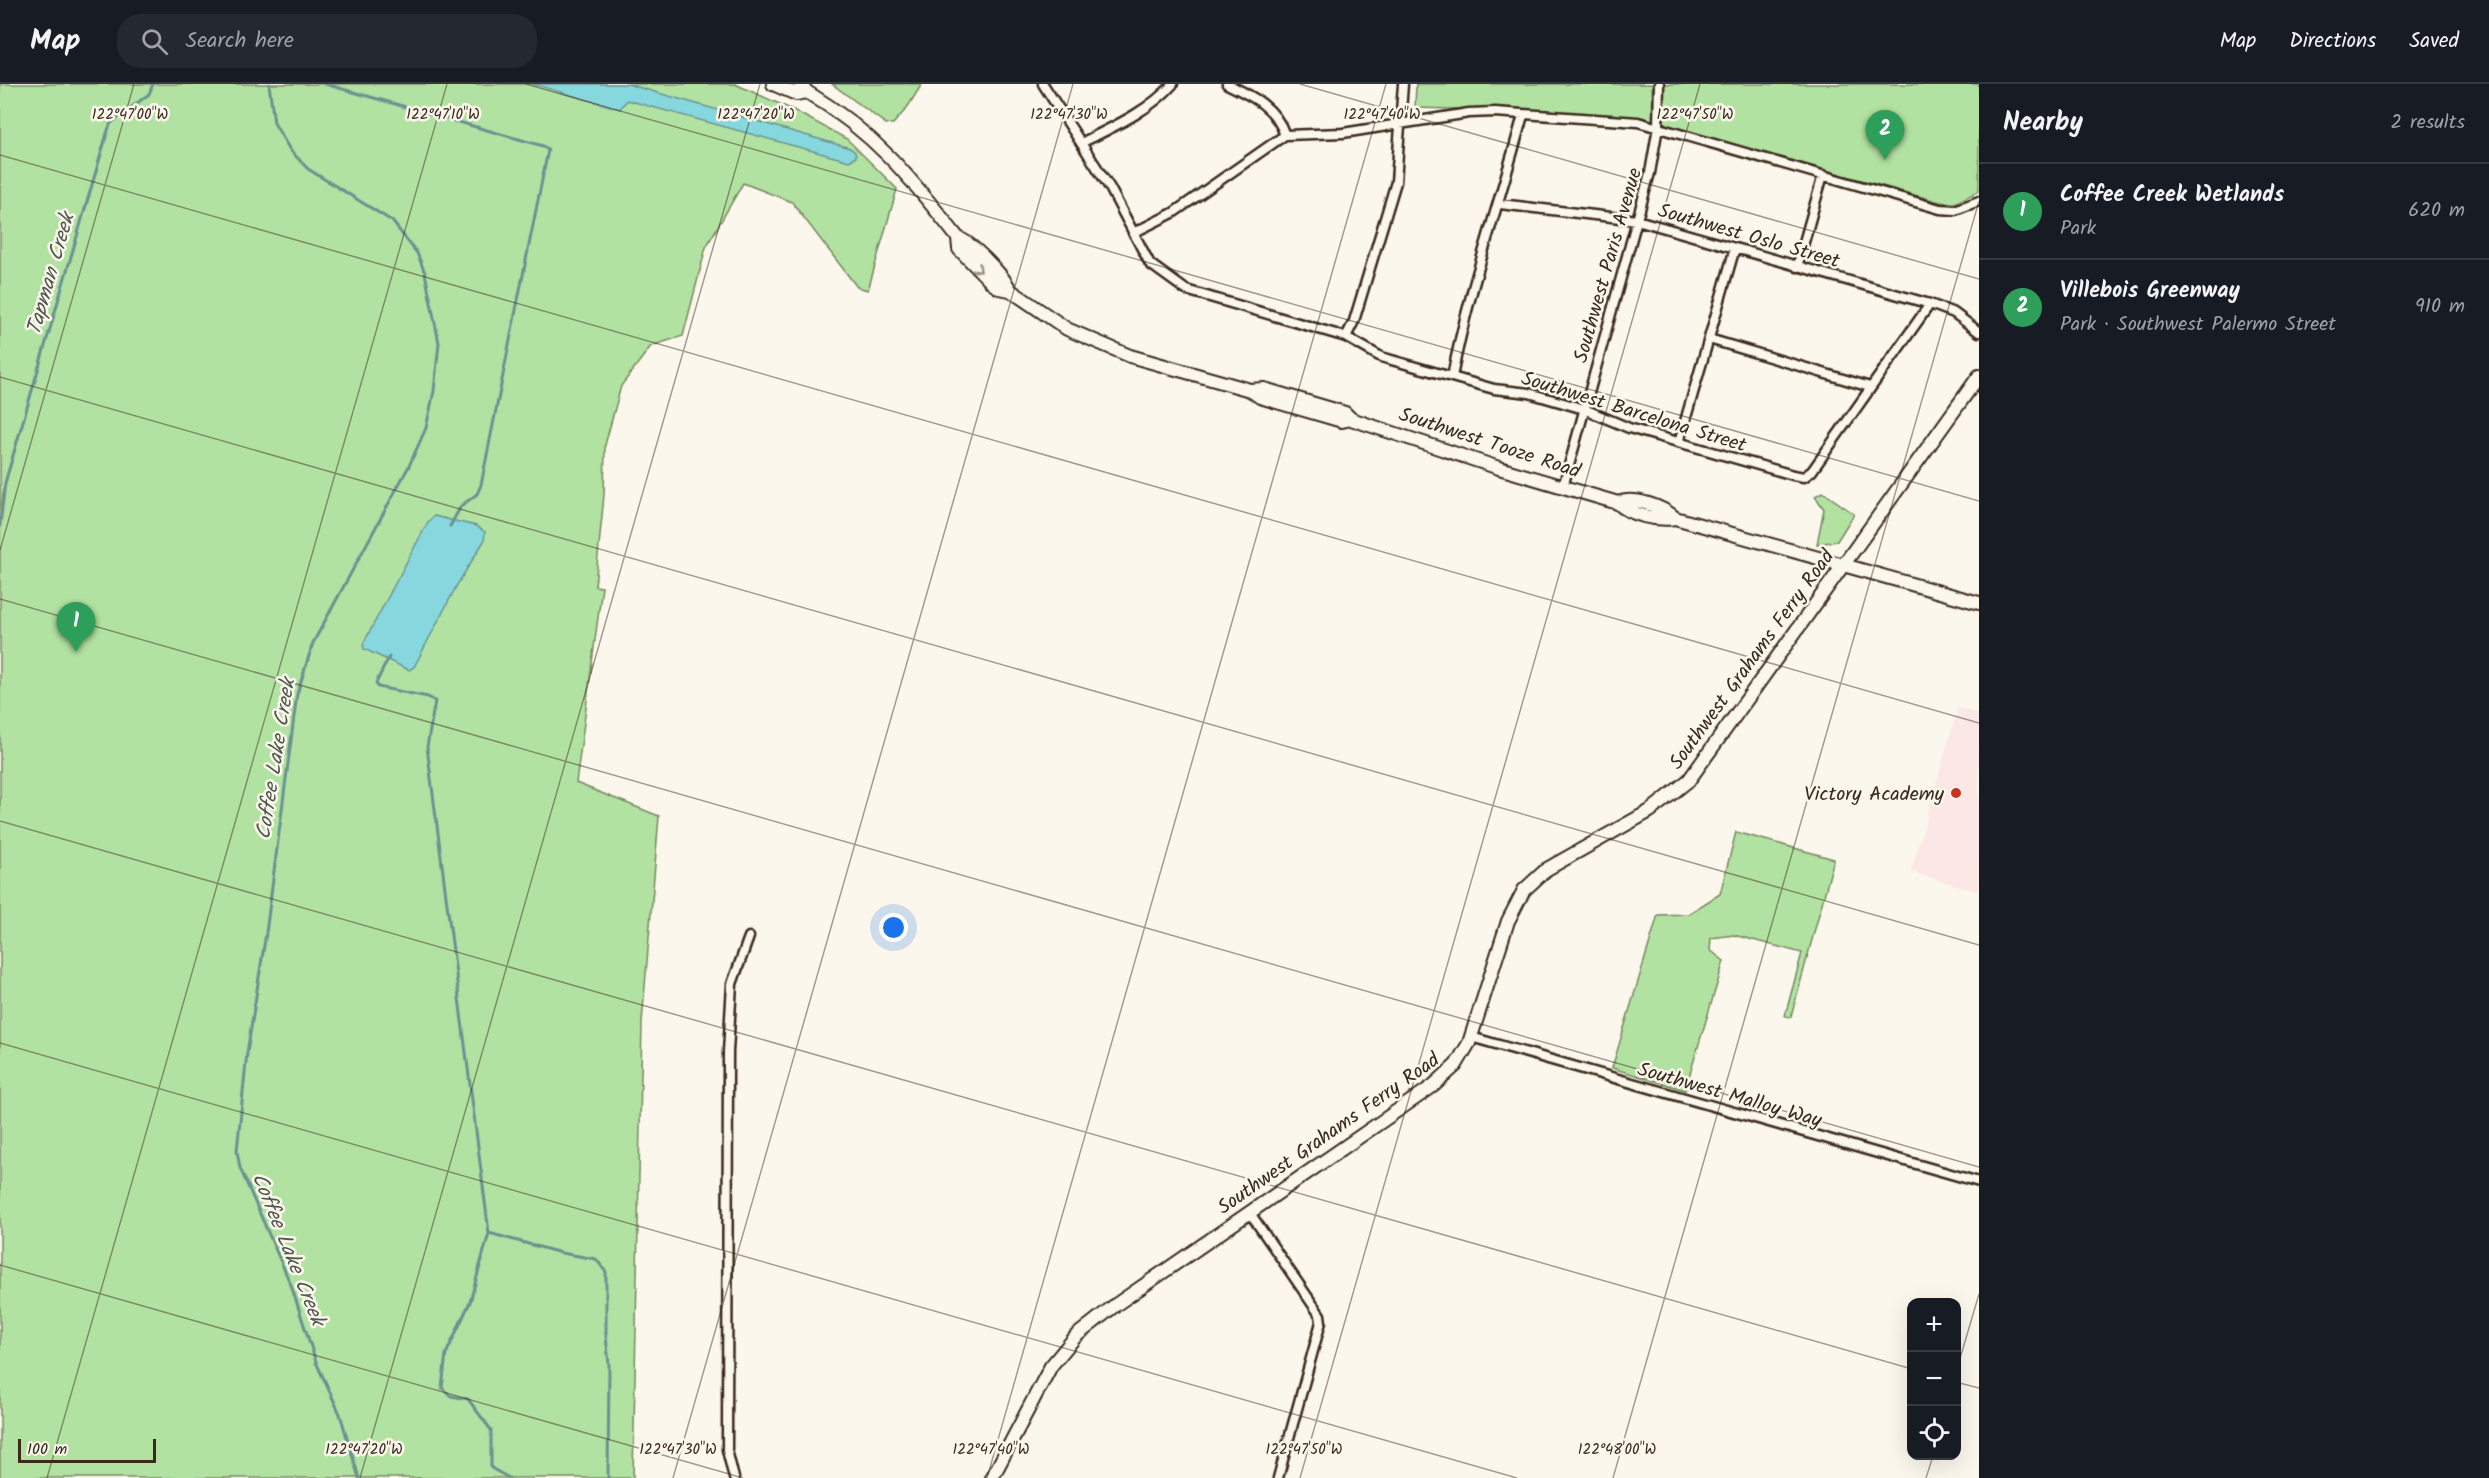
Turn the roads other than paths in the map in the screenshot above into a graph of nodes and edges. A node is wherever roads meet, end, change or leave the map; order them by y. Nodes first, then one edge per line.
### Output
1 (772, 84) edge
2 (1043, 84) edge
3 (1173, 84) edge
4 (1227, 84) edge
5 (1403, 84) edge
6 (1659, 84) edge
7 (804, 88) edge
8 (1523, 115) junction
9 (1399, 123) junction
10 (1658, 127) junction
11 (1285, 135) junction
12 (1081, 143) junction
13 (1823, 175) junction
14 (1979, 201) edge
15 (1500, 204) junction
16 (1637, 220) junction
17 (1133, 233) junction
18 (1735, 248) junction
19 (1797, 267) junction
20 (1930, 304) junction
21 (1979, 332) edge
22 (1346, 337) junction
23 (1709, 339) junction
24 (1979, 376) edge
25 (1452, 377) junction
26 (1870, 387) junction
27 (1584, 409) junction
28 (1679, 442) junction
29 (1563, 487) junction
30 (1843, 566) junction
31 (1979, 603) edge
32 (749, 937) dead end
33 (1471, 1037) junction
34 (1979, 1182) edge
35 (1250, 1213) junction
36 (734, 1478) edge
37 (992, 1478) edge
38 (1278, 1478) edge

1 - 7 main road
2 - 12 street, Southwest Barcelona Street
3 - 12 street
4 - 11 street
5 - 9 street
6 - 10 street, Southwest Paris Avenue
7 - 29 main road, Southwest Tooze Road
8 - 9 street
8 - 10 street
8 - 15 street
9 - 11 street
9 - 22 street
10 - 13 street
10 - 16 street, Southwest Paris Avenue
11 - 17 street
12 - 17 street, Southwest Barcelona Street
13 - 14 street
13 - 19 street
15 - 16 street, Southwest Oslo Street
15 - 25 street
16 - 18 street, Southwest Oslo Street
16 - 27 street, Southwest Paris Avenue
17 - 22 street, Southwest Barcelona Street
18 - 19 street, Southwest Oslo Street
18 - 23 street
19 - 20 street, Southwest Oslo Street
20 - 21 street, Southwest Oslo Street
20 - 26 street
22 - 25 street, Southwest Barcelona Street
23 - 26 street
23 - 28 street
24 - 30 main road, Southwest Grahams Ferry Road
25 - 27 street, Southwest Barcelona Street
26 - 28 street, Southwest Barcelona Street
27 - 28 street, Southwest Barcelona Street
27 - 29 street, Southwest Paris Avenue
29 - 30 main road, Southwest Tooze Road
30 - 31 main road, Southwest Tooze Road
30 - 33 main road, Southwest Grahams Ferry Road
32 - 36 street
33 - 34 street, Southwest Malloy Way
33 - 35 main road, Southwest Grahams Ferry Road
35 - 37 main road, Southwest Grahams Ferry Road
35 - 38 street

